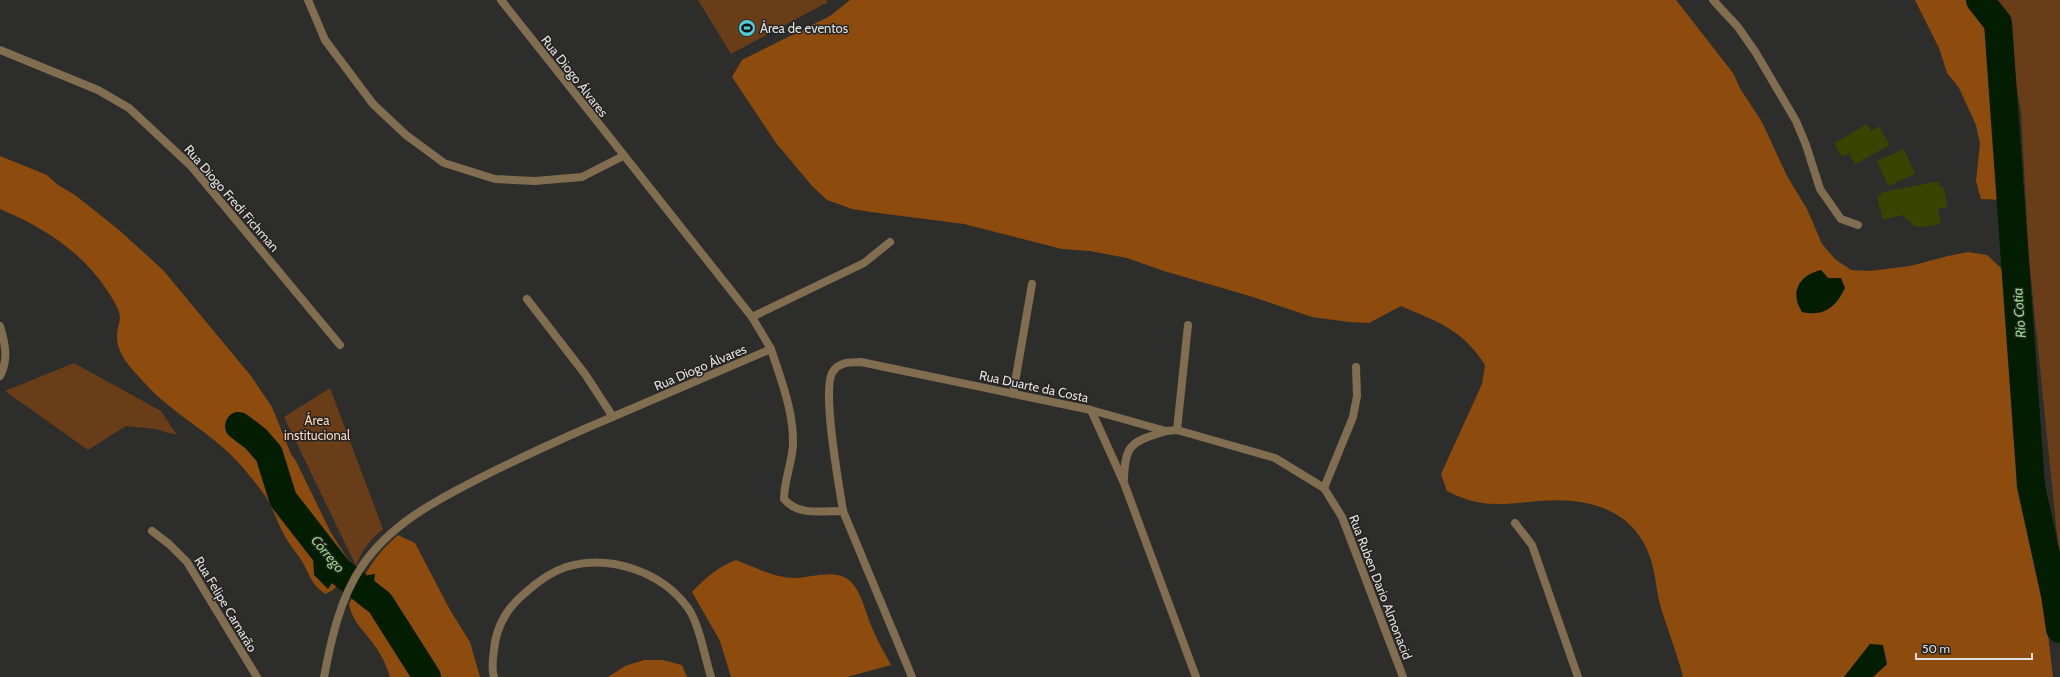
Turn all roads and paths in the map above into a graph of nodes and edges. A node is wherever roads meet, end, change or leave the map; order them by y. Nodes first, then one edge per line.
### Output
1 (308, 0) edge
2 (501, 0) edge
3 (1712, 0) edge
4 (0, 50) edge
5 (623, 156) junction
6 (1858, 225) dead end
7 (890, 242) dead end
8 (1032, 284) dead end
9 (527, 299) dead end
10 (752, 317) junction
11 (1188, 325) dead end
12 (0, 326) edge
13 (340, 345) dead end
14 (771, 349) junction
15 (1356, 367) dead end
16 (0, 376) edge
17 (1013, 394) junction
18 (1091, 410) junction
19 (613, 417) junction
20 (1177, 430) junction
21 (1166, 431) junction
22 (1124, 483) junction
23 (1324, 488) junction
24 (843, 511) junction
25 (1515, 523) dead end
26 (152, 531) dead end
27 (257, 677) edge
28 (324, 677) edge
29 (494, 677) edge
30 (711, 677) edge
31 (912, 677) edge
32 (1196, 677) edge
33 (1403, 677) edge
34 (1578, 677) edge

1 - 5 street
2 - 5 street, Rua Diogo Álvares
3 - 6 street
4 - 13 street, Rua Diogo Fredi Fichman
5 - 10 street, Rua Diogo Álvares
7 - 10 street
8 - 17 street
9 - 19 street
10 - 14 street, Rua Diogo Álvares
11 - 20 street
12 - 16 street
14 - 19 street, Rua Diogo Álvares
14 - 24 street
15 - 23 street
17 - 18 street, Rua Duarte da Costa
17 - 24 street, Rua Duarte da Costa
18 - 21 street, Rua Ruben Dario Almonacid
18 - 22 street, Rua Duarte da Costa
19 - 28 street, Rua Diogo Álvares
20 - 21 street, Rua Ruben Dario Almonacid
20 - 23 street, Rua Ruben Dario Almonacid
21 - 22 street, Rua Ruben Dario Almonacid
22 - 32 street, Rua Duarte da Costa
23 - 33 street, Rua Ruben Dario Almonacid
24 - 31 street, Rua Duarte da Costa
25 - 34 street
26 - 27 street, Rua Felipe Camarão
29 - 30 street

